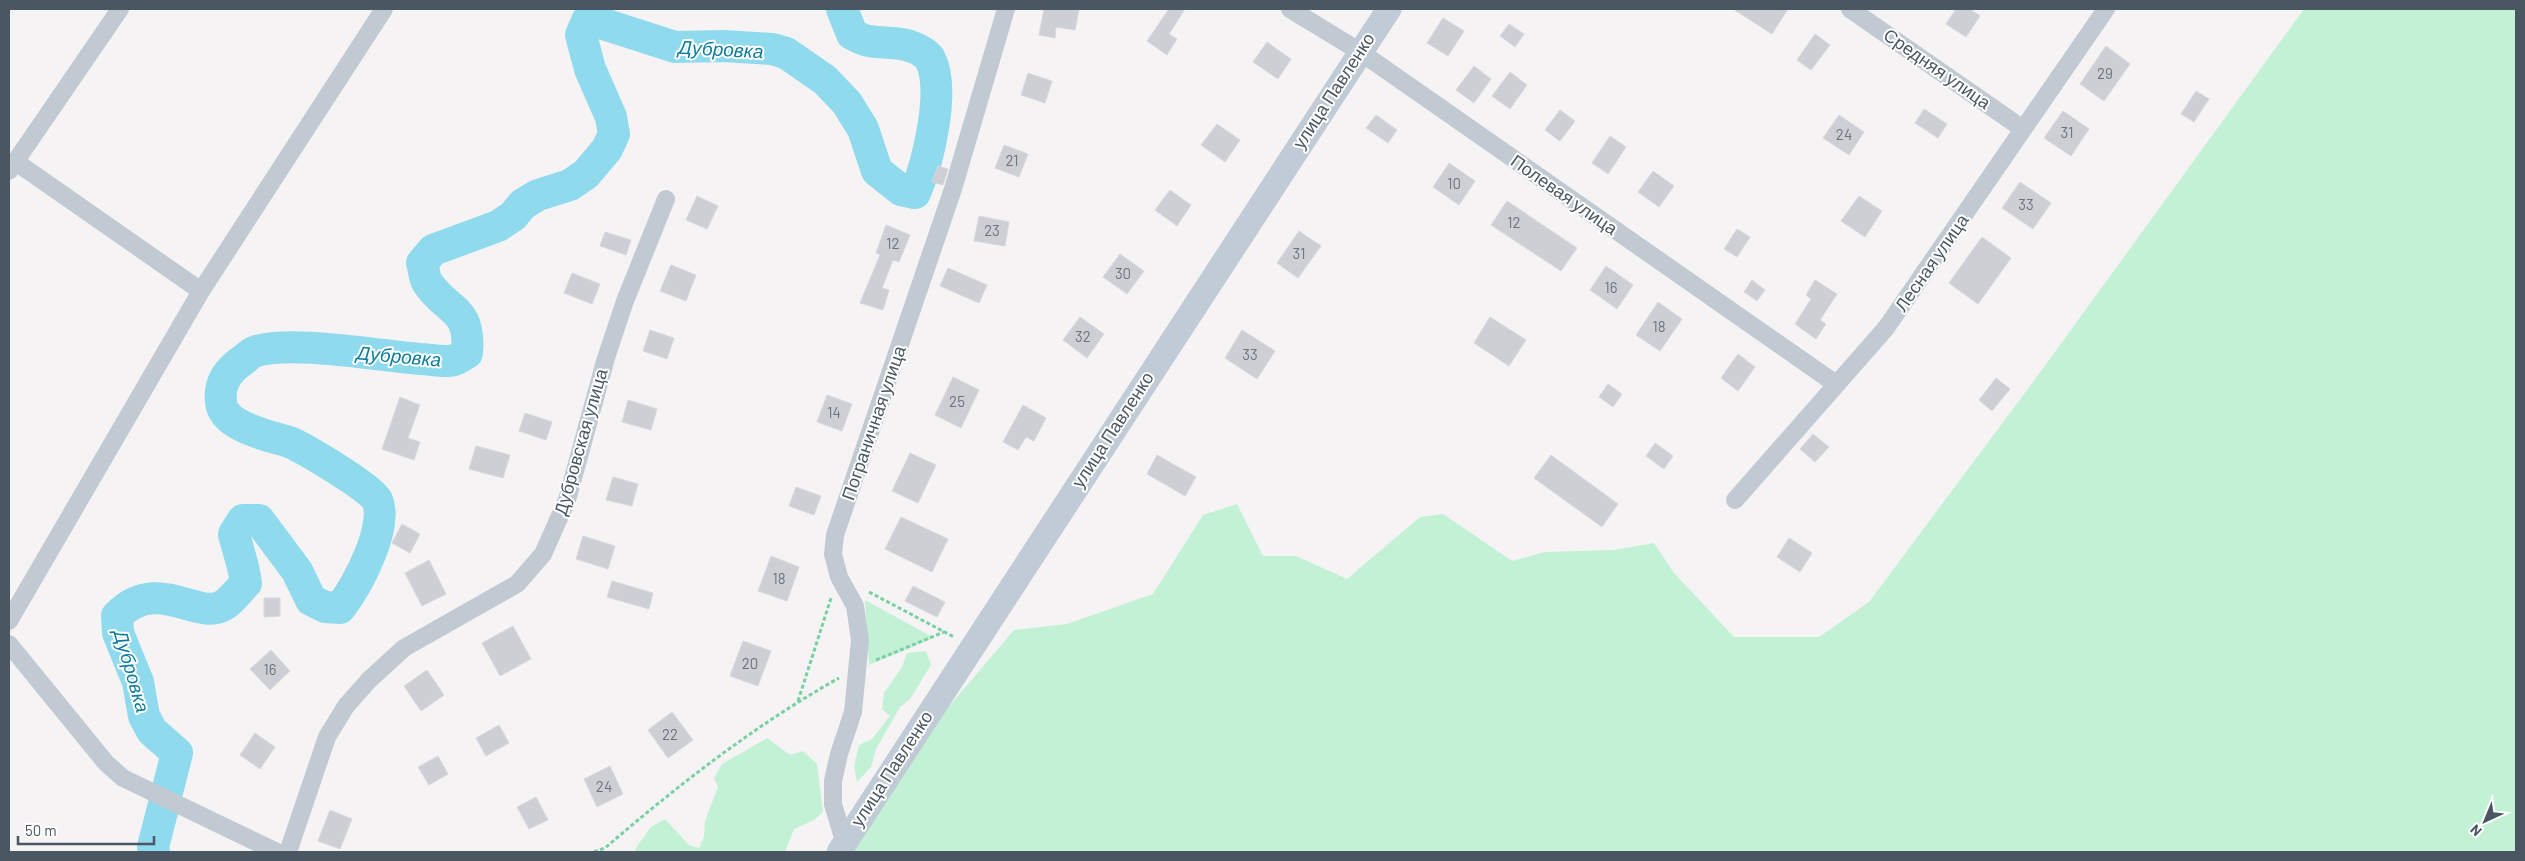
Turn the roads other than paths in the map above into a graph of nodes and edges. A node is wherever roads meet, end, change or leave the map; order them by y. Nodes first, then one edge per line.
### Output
1 (120, 9) edge
2 (384, 9) edge
3 (1006, 9) edge
4 (1290, 9) edge
5 (1389, 9) edge
6 (1850, 9) edge
7 (2106, 9) edge
8 (1359, 52) junction
9 (2023, 129) junction
10 (12, 167) edge
11 (666, 199) dead end
12 (201, 291) junction
13 (1836, 384) junction
14 (1734, 500) dead end
15 (9, 621) edge
16 (9, 644) edge
17 (841, 847) edge
18 (277, 852) edge
19 (288, 852) edge

1 - 10 street
2 - 12 street
3 - 17 street, Пограничная улица
4 - 8 street, Полевая улица
5 - 8 street, улица Павленко
6 - 9 street, Средняя улица
7 - 9 street, Лесная улица
8 - 13 street, Полевая улица
8 - 17 street, улица Павленко
9 - 13 street, Лесная улица
10 - 12 street
11 - 19 street, Дубровская улица
12 - 15 street
13 - 14 street, Лесная улица
16 - 18 street

